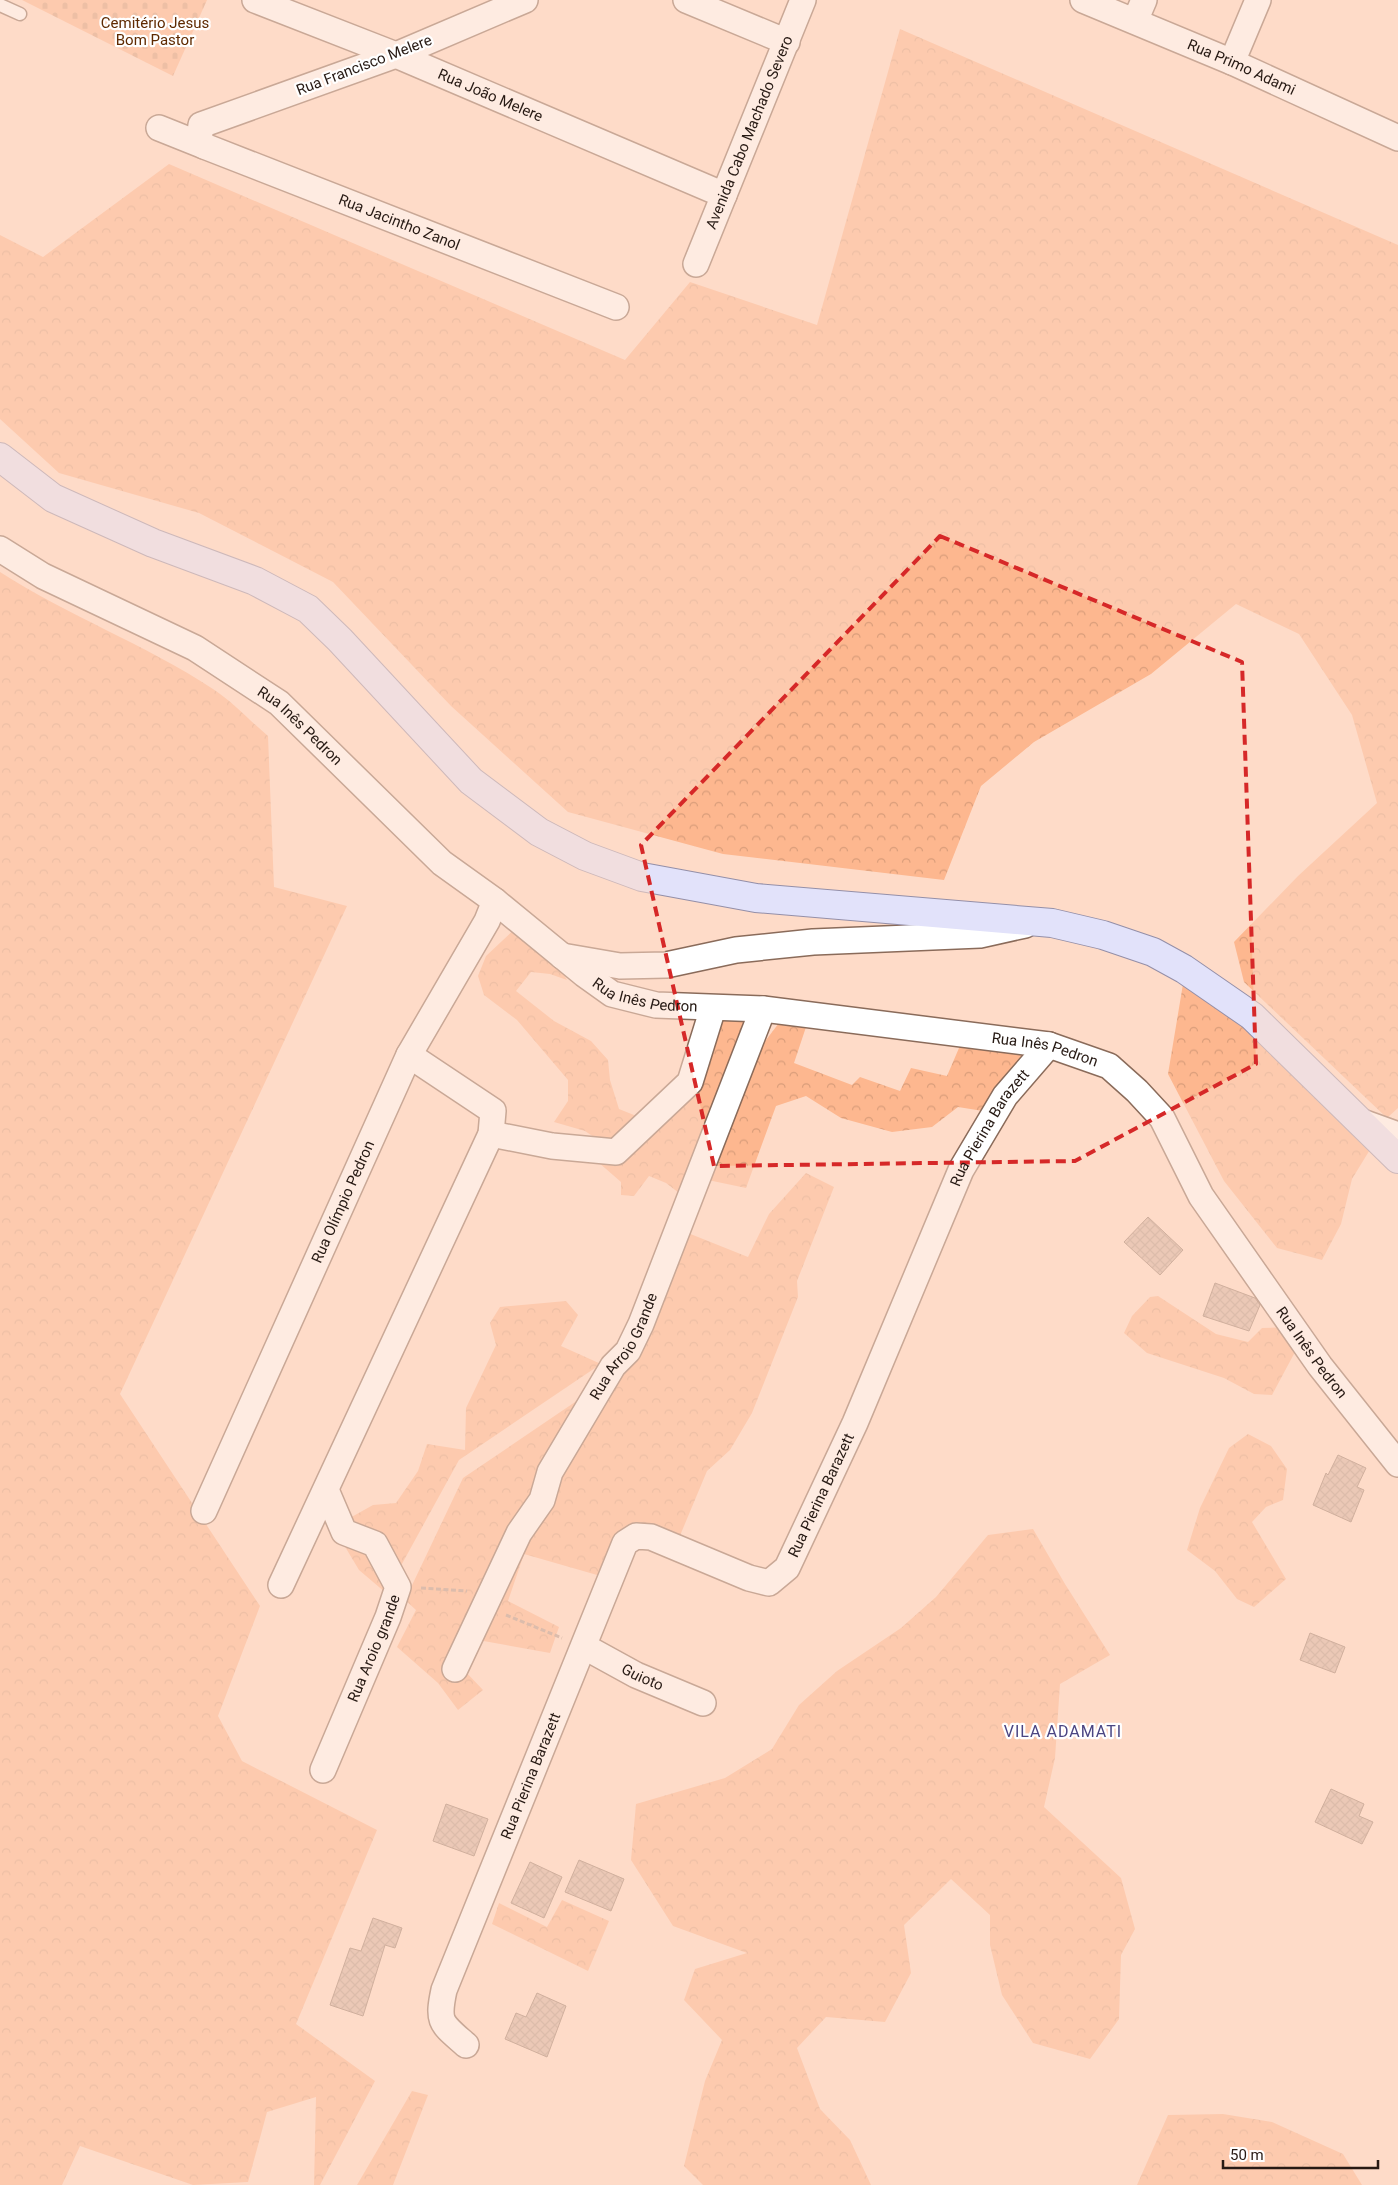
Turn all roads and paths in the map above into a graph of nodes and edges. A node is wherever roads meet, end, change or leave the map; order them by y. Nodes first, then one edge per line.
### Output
1 (254, 0) edge
2 (525, 0) edge
3 (686, 0) edge
4 (803, 0) edge
5 (1083, 0) edge
6 (1258, 0) edge
7 (0, 6) edge
8 (1139, 11) edge
9 (20, 14) dead end
10 (787, 42) junction
11 (396, 55) junction
12 (1232, 62) junction
13 (159, 128) dead end
14 (202, 136) junction
15 (1398, 138) edge
16 (724, 195) junction
17 (696, 264) dead end
18 (616, 307) dead end
19 (0, 457) edge
20 (0, 549) edge
21 (495, 901) junction
22 (1038, 922) junction
23 (562, 956) junction
24 (713, 1008) junction
25 (763, 1009) junction
26 (1049, 1045) junction
27 (409, 1056) junction
28 (1362, 1122) junction
29 (492, 1134) junction
30 (1398, 1135) edge
31 (1398, 1159) edge
32 (1398, 1464) edge
33 (326, 1490) junction
34 (204, 1510) dead end
35 (281, 1585) dead end
36 (585, 1648) junction
37 (455, 1669) dead end
38 (703, 1703) dead end
39 (323, 1770) dead end
40 (466, 2045) dead end

1 - 11 street, Rua João Melere
2 - 11 street, Rua Francisco Melere
3 - 10 street
4 - 10 street, Avenida Cabo Machado Severo
5 - 8 street, Rua Primo Adami
6 - 12 street
7 - 9 lane
8 - 12 street, Rua Primo Adami
10 - 16 street, Avenida Cabo Machado Severo
11 - 14 street, Rua Francisco Melere
11 - 16 street, Rua João Melere
12 - 15 street, Rua Primo Adami
13 - 14 street, Rua Jacintho Zanol
14 - 18 street, Rua Jacintho Zanol
16 - 17 street, Avenida Cabo Machado Severo
19 - 22 main road
20 - 21 street, Rua Inês Pedron
21 - 23 street, Rua Inês Pedron
21 - 27 street, Rua Olímpio Pedron
22 - 23 street, Rua Inês Pedron
22 - 28 main road
23 - 24 street, Rua Inês Pedron
24 - 25 street, Rua Inês Pedron
24 - 29 street
25 - 26 street, Rua Inês Pedron
25 - 37 street, Rua Arroio Grande
26 - 32 street, Rua Inês Pedron
26 - 36 street, Rua Pierina Barazett
27 - 29 street
27 - 34 street, Rua Olímpio Pedron
28 - 30 street
28 - 31 main road
29 - 33 street
33 - 35 street
33 - 39 street, Rua Aroio grande
36 - 38 street, Guioto
36 - 40 street, Rua Pierina Barazett

